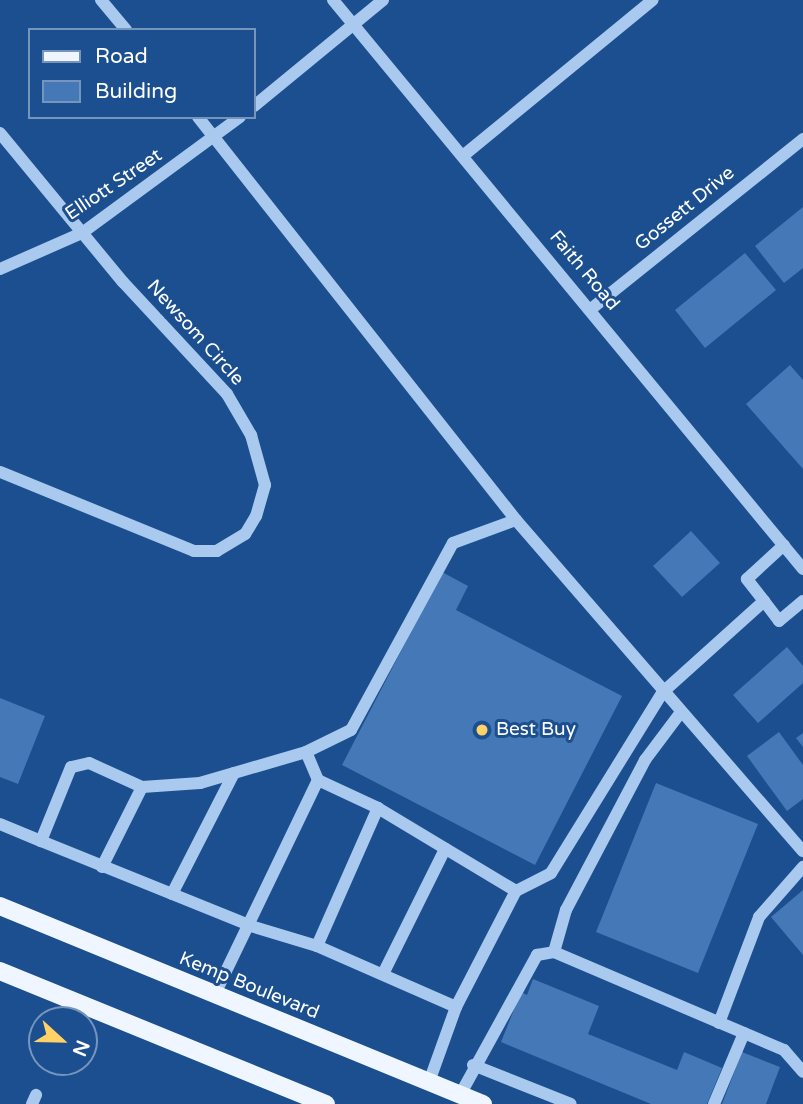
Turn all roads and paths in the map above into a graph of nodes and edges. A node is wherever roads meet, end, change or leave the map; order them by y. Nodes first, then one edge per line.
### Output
1 (102, 0) edge
2 (333, 0) edge
3 (383, 0) edge
4 (653, 0) edge
5 (354, 25) junction
6 (124, 28) edge
7 (256, 104) edge
8 (200, 119) edge
9 (238, 119) edge
10 (0, 133) edge
11 (215, 138) junction
12 (803, 139) edge
13 (464, 155) junction
14 (82, 233) junction
15 (0, 269) edge
16 (591, 309) junction
17 (0, 472) edge
18 (516, 520) junction
19 (784, 545) junction
20 (803, 569) edge
21 (764, 601) junction
22 (803, 601) edge
23 (663, 692) junction
24 (681, 712) junction
25 (306, 752) junction
26 (234, 773) junction
27 (318, 780) junction
28 (142, 788) junction
29 (378, 808) junction
30 (0, 824) edge
31 (41, 841) junction
32 (445, 849) junction
33 (803, 851) edge
34 (102, 867) junction
35 (803, 867) edge
36 (516, 891) junction
37 (172, 894) junction
38 (0, 906) edge
39 (251, 926) junction
40 (317, 946) junction
41 (554, 953) junction
42 (0, 971) edge
43 (383, 974) junction
44 (215, 994) junction
45 (456, 1007) junction
46 (719, 1023) junction
47 (744, 1033) junction
48 (473, 1065) junction
49 (803, 1072) edge
50 (429, 1082) junction
51 (460, 1095) junction
52 (326, 1104) edge
53 (482, 1104) edge
54 (571, 1104) edge
55 (714, 1104) edge

1 - 6 street
2 - 5 street, Faith Road
3 - 5 street
4 - 13 street
5 - 7 street
5 - 13 street, Faith Road
8 - 11 street
9 - 11 street, Elliott Street
10 - 14 street, Newsom Circle
11 - 14 street, Elliott Street
11 - 18 street
12 - 16 street, Gossett Drive
13 - 16 street, Faith Road
14 - 15 street, Elliott Street
14 - 17 street, Newsom Circle
16 - 19 street, Faith Road
18 - 23 street
18 - 25 street
19 - 20 street, Faith Road
19 - 21 street
21 - 22 street
21 - 23 street
23 - 24 street
23 - 36 street
24 - 33 street
24 - 41 street
25 - 26 street
25 - 27 street
26 - 28 street
26 - 37 street
27 - 29 street
27 - 39 street
28 - 31 street
28 - 34 street
29 - 32 street
29 - 40 street
30 - 31 street
31 - 34 street
32 - 36 street
32 - 43 street
34 - 37 street
35 - 46 street
36 - 45 street
37 - 39 street
38 - 44 main road, Kemp Boulevard
39 - 40 street
39 - 44 street
40 - 43 street
41 - 46 street
41 - 48 street
42 - 52 main road
43 - 45 street
44 - 50 main road, Kemp Boulevard
45 - 50 street
46 - 47 street
47 - 49 street
47 - 55 street
48 - 51 street
48 - 54 street
50 - 51 main road, Kemp Boulevard
51 - 53 main road, Kemp Boulevard

